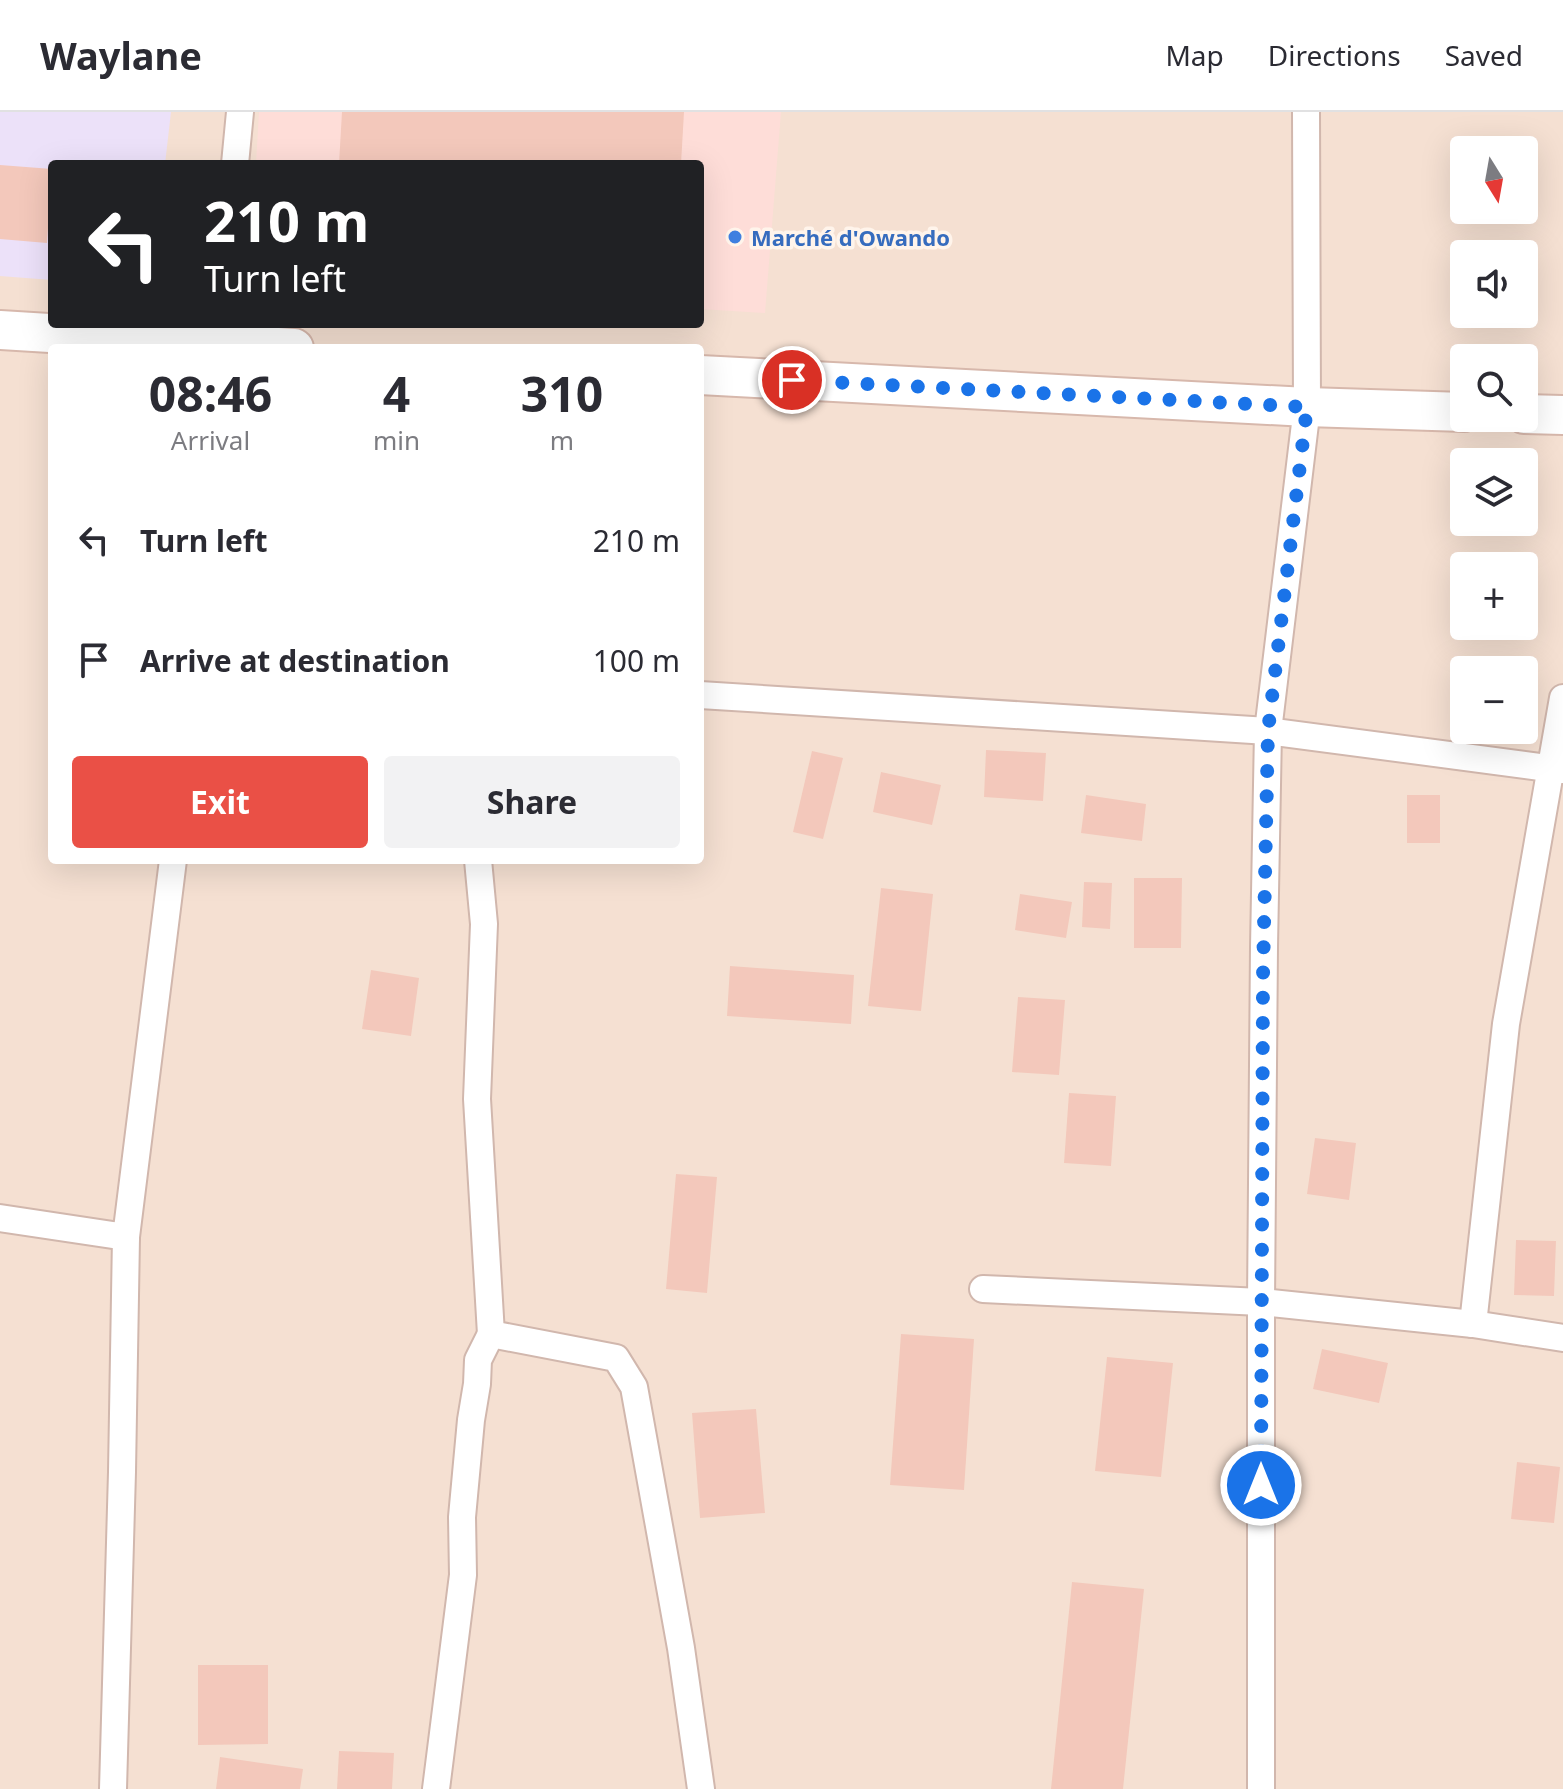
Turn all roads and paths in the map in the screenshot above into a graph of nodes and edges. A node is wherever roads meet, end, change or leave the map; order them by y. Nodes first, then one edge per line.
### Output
1 (240, 112) edge
2 (1306, 112) edge
3 (235, 160) edge
4 (0, 330) edge
5 (220, 338) edge
6 (264, 344) edge
7 (704, 375) edge
8 (1307, 407) junction
9 (1450, 412) edge
10 (1538, 414) edge
11 (1563, 415) edge
12 (704, 695) edge
13 (1563, 698) edge
14 (1268, 731) junction
15 (1556, 769) edge
16 (173, 864) edge
17 (478, 864) edge
18 (0, 1218) edge
19 (126, 1237) junction
20 (983, 1289) dead end
21 (1261, 1302) junction
22 (1473, 1324) junction
23 (491, 1334) junction
24 (1563, 1338) edge
25 (113, 1789) edge
26 (436, 1789) edge
27 (701, 1789) edge
28 (1261, 1789) edge

1 - 3 street
2 - 8 street
4 - 5 main road
5 - 6 main road
7 - 8 main road
8 - 9 main road
8 - 14 street
10 - 11 main road
12 - 14 street
13 - 15 street
14 - 15 street
14 - 21 street
15 - 22 street
16 - 19 street
17 - 23 street
18 - 19 street
19 - 25 street
20 - 21 street
21 - 22 street
21 - 28 street
22 - 24 street
23 - 26 street
23 - 27 street

